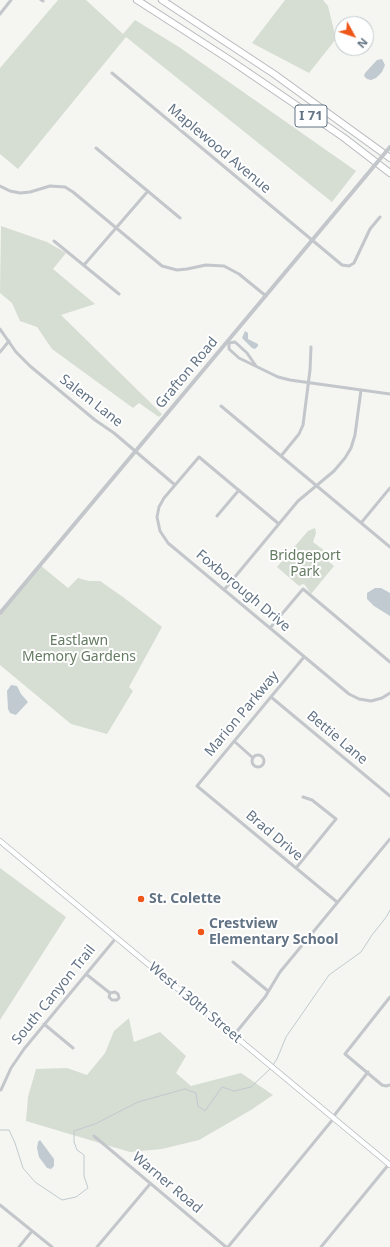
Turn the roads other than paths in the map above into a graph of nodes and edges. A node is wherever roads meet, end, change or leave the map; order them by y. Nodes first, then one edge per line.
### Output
1 (11, 0) edge
2 (137, 0) edge
3 (162, 0) edge
4 (0, 14) edge
5 (112, 73) dead end
6 (390, 147) edge
7 (96, 148) dead end
8 (390, 158) edge
9 (390, 173) edge
10 (0, 186) edge
11 (148, 191) junction
12 (380, 217) dead end
13 (180, 218) dead end
14 (116, 228) junction
15 (312, 240) junction
16 (54, 241) dead end
17 (84, 265) junction
18 (119, 294) dead end
19 (266, 296) junction
20 (0, 329) edge
21 (9, 341) junction
22 (228, 342) junction
23 (311, 347) dead end
24 (0, 352) edge
25 (256, 366) junction
26 (309, 383) junction
27 (361, 390) junction
28 (390, 394) edge
29 (221, 406) dead end
30 (136, 451) junction
31 (281, 456) junction
32 (175, 485) junction
33 (316, 485) junction
34 (390, 488) edge
35 (239, 490) junction
36 (217, 516) dead end
37 (362, 523) junction
38 (279, 524) junction
39 (390, 547) edge
40 (224, 590) junction
41 (0, 613) edge
42 (270, 628) junction
43 (304, 657) junction
44 (390, 662) edge
45 (390, 693) edge
46 (271, 697) junction
47 (234, 741) junction
48 (253, 758) junction
49 (197, 786) joint
50 (390, 796) edge
51 (302, 797) dead end
52 (390, 839) edge
53 (0, 842) edge
54 (296, 868) junction
55 (337, 902) junction
56 (116, 938) junction
57 (233, 962) dead end
58 (86, 974) junction
59 (268, 991) junction
60 (110, 993) dead end
61 (390, 997) edge
62 (44, 1024) junction
63 (234, 1035) junction
64 (73, 1048) dead end
65 (368, 1072) junction
66 (390, 1085) edge
67 (1, 1090) dead end
68 (333, 1117) junction
69 (94, 1136) dead end
70 (389, 1164) edge
71 (150, 1184) junction
72 (0, 1205) edge
73 (32, 1231) junction
74 (19, 1247) edge
75 (52, 1247) edge
76 (97, 1247) edge
77 (227, 1247) edge
78 (321, 1247) edge

1 - 4 street
2 - 9 highway, I 71
3 - 8 highway, I 71
5 - 15 street, Maplewood Avenue
6 - 15 street, Grafton Road, bridge
7 - 11 street
10 - 14 street
11 - 13 street
11 - 14 street
12 - 15 street, Maplewood Avenue
14 - 17 street
14 - 19 street
15 - 19 street, Grafton Road
16 - 17 street
17 - 18 street
19 - 22 street, Grafton Road
20 - 21 street, Salem Lane
21 - 24 street
21 - 30 street, Salem Lane
22 - 25 street
22 - 25 street
22 - 30 street, Grafton Road
23 - 26 street
25 - 26 street
26 - 27 street
26 - 31 street
27 - 28 street
27 - 33 street
29 - 31 street
30 - 32 street, Salem Lane
30 - 41 street, Grafton Road
31 - 33 street
32 - 35 street, Foxborough Drive
32 - 40 street, Foxborough Drive
33 - 37 street
33 - 38 street
34 - 37 street
35 - 36 street
35 - 38 street
37 - 39 street
38 - 40 street
40 - 42 street, Foxborough Drive
42 - 43 street, Foxborough Drive
42 - 44 street
43 - 45 street, Foxborough Drive
43 - 46 street, Marion Parkway
46 - 47 street, Marion Parkway
46 - 50 street, Bettie Lane
47 - 48 street
47 - 49 street, Marion Parkway
48 - 48 street
49 - 54 street, Brad Drive
51 - 54 street
52 - 55 street
53 - 56 main road, West 130th Street
54 - 55 street, Brad Drive
55 - 59 street
56 - 58 street, South Canyon Trail
56 - 63 main road, West 130th Street
57 - 59 street
58 - 60 street
58 - 62 street, South Canyon Trail
59 - 63 street
61 - 65 street
62 - 64 street
62 - 67 street, South Canyon Trail
63 - 68 main road, West 130th Street
65 - 66 street
65 - 68 street, Warner Road
68 - 70 main road, West 130th Street
68 - 77 street, Warner Road
69 - 71 street, Warner Road
70 - 78 street
71 - 76 street
71 - 77 street, Warner Road
72 - 73 street
73 - 74 street
73 - 75 street

